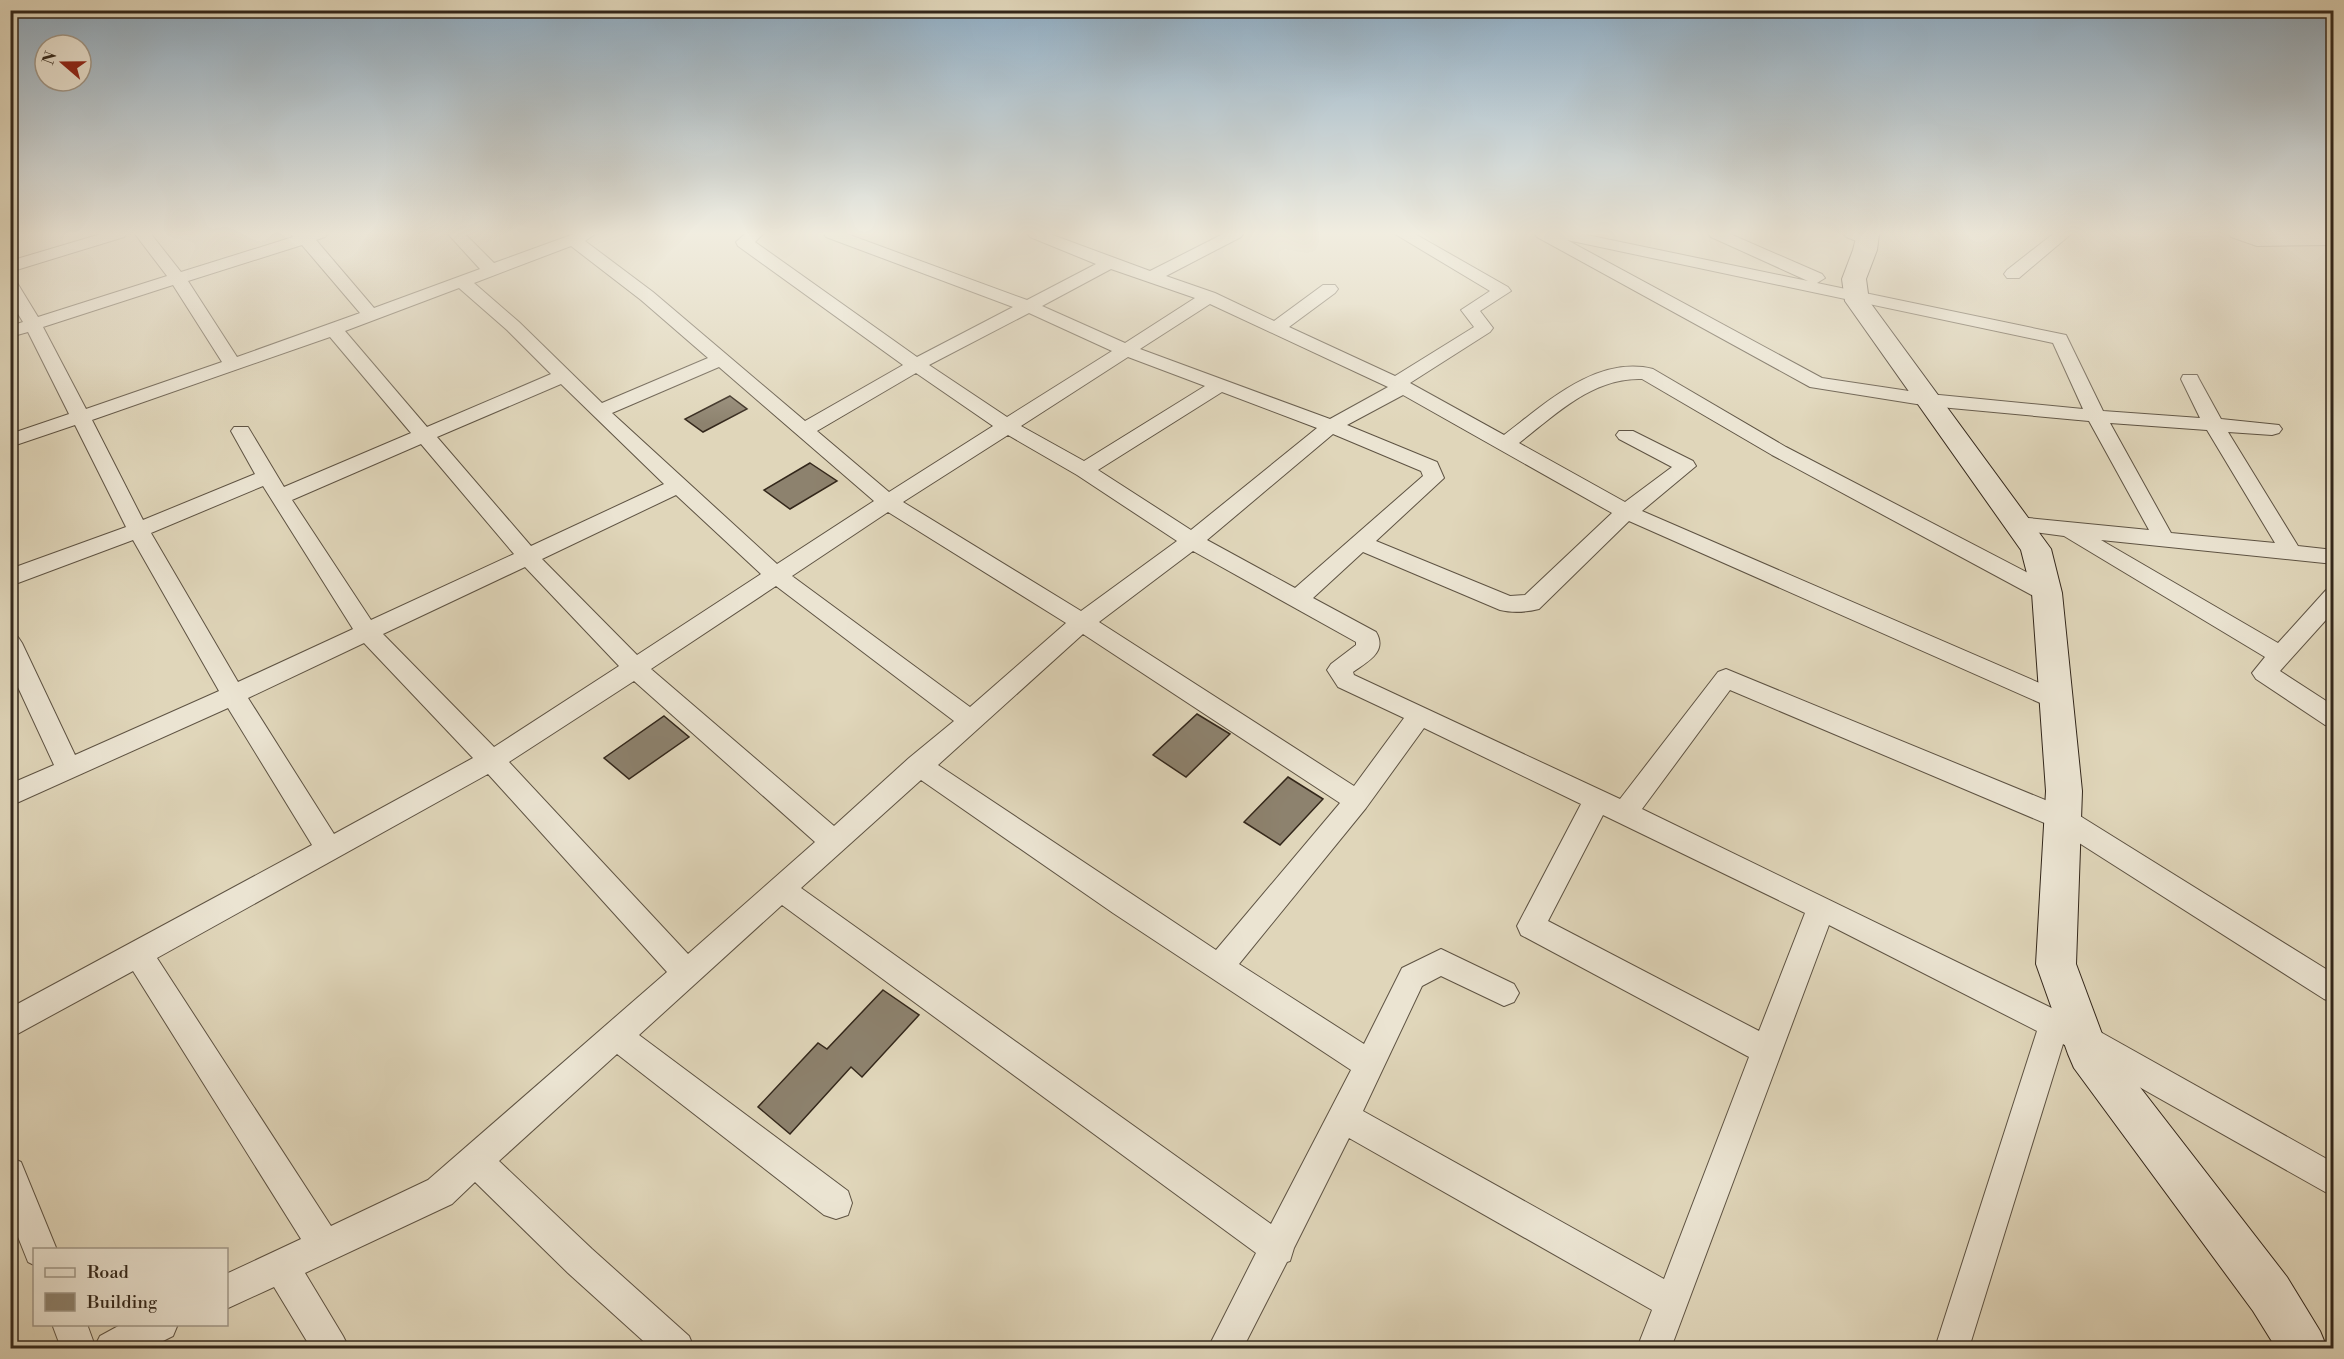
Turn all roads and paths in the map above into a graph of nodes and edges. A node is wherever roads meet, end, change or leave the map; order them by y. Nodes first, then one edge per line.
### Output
1 (17, 297) edge
2 (119, 297) edge
3 (190, 297) edge
4 (357, 297) edge
5 (419, 297) edge
6 (480, 297) edge
7 (649, 297) edge
8 (821, 297) edge
9 (1005, 297) edge
10 (1044, 297) edge
11 (1209, 297) edge
12 (1210, 297) edge
13 (1319, 297) edge
14 (1491, 297) edge
15 (1660, 297) edge
16 (1856, 297) edge
17 (1863, 297) edge
18 (1028, 306) junction
19 (371, 315) junction
20 (33, 324) junction
21 (1276, 328) junction
22 (333, 329) junction
23 (10, 332) edge
24 (1126, 350) junction
25 (721, 359) junction
26 (233, 365) junction
27 (916, 365) junction
28 (563, 376) junction
29 (2190, 379) dead end
30 (1220, 385) junction
31 (1400, 386) junction
32 (1929, 400) junction
33 (599, 411) junction
34 (2096, 416) junction
35 (81, 417) junction
36 (2214, 425) junction
37 (1007, 426) junction
38 (1331, 426) junction
39 (2272, 429) dead end
40 (804, 430) junction
41 (241, 431) dead end
42 (425, 435) junction
43 (1626, 435) dead end
44 (10, 441) edge
45 (1505, 444) junction
46 (1084, 470) junction
47 (678, 486) junction
48 (273, 487) junction
49 (888, 502) junction
50 (1626, 512) junction
51 (2018, 524) junction
52 (2067, 529) junction
53 (138, 530) junction
54 (2163, 539) junction
55 (1192, 542) junction
56 (1361, 543) junction
57 (2291, 552) junction
58 (528, 557) junction
59 (2334, 557) edge
60 (776, 575) junction
61 (10, 578) edge
62 (2048, 594) junction
63 (2334, 596) edge
64 (1297, 599) junction
65 (1082, 622) junction
66 (367, 632) junction
67 (10, 643) edge
68 (2280, 656) junction
69 (635, 668) junction
70 (233, 695) junction
71 (2056, 700) junction
72 (1420, 715) junction
73 (2334, 718) edge
74 (970, 720) junction
75 (491, 760) junction
76 (918, 765) junction
77 (69, 769) junction
78 (10, 796) edge
79 (1597, 800) junction
80 (1357, 801) junction
81 (1624, 813) junction
82 (2063, 819) junction
83 (832, 841) junction
84 (329, 849) junction
85 (780, 888) junction
86 (1821, 908) junction
87 (138, 954) junction
88 (1219, 967) junction
89 (686, 972) junction
90 (2334, 990) edge
91 (1504, 993) dead end
92 (10, 1024) edge
93 (2069, 1031) junction
94 (616, 1035) junction
95 (1767, 1051) junction
96 (1370, 1065) junction
97 (1344, 1118) junction
98 (475, 1160) junction
99 (10, 1173) edge
100 (2334, 1181) edge
101 (836, 1203) dead end
102 (324, 1245) junction
103 (39, 1248) edge
104 (1278, 1249) junction
105 (281, 1266) junction
106 (228, 1291) edge
107 (1672, 1302) junction
108 (70, 1326) edge
109 (157, 1326) edge
110 (78, 1348) edge
111 (112, 1348) edge
112 (331, 1348) edge
113 (677, 1348) edge
114 (1225, 1348) edge
115 (1654, 1348) edge
116 (1952, 1348) edge
117 (2302, 1348) edge

1 - 20 street
2 - 20 street
3 - 26 street
4 - 19 street
5 - 19 street
6 - 28 street
7 - 25 street
8 - 27 street
9 - 18 street
10 - 18 street
11 - 24 street
12 - 21 street
13 - 21 street
14 - 31 street
15 - 32 street
16 - 32 street
17 - 34 street
18 - 24 street
18 - 27 street
19 - 22 street
20 - 23 street
20 - 35 street
21 - 31 street
22 - 26 street
22 - 42 street
24 - 30 street
24 - 37 street
25 - 33 street
25 - 40 street
26 - 35 street
27 - 37 street
27 - 40 street
28 - 33 street
28 - 42 street
29 - 36 street
30 - 38 street
30 - 46 street
31 - 38 street
31 - 45 street
32 - 34 street
32 - 51 street
33 - 47 street
34 - 36 street
34 - 54 street
35 - 44 street
35 - 53 street
36 - 39 street
36 - 57 street
37 - 46 street
37 - 49 street
38 - 55 street
38 - 56 street
40 - 49 street
41 - 48 street
42 - 48 street
42 - 58 street
43 - 50 street
45 - 50 street
45 - 62 street
46 - 55 street
47 - 58 street
47 - 60 street
48 - 53 street
48 - 66 street
49 - 60 street
49 - 65 street
50 - 56 street
50 - 71 street
51 - 52 street
51 - 62 street
52 - 54 street
52 - 68 street
53 - 61 street
53 - 70 street
54 - 57 street
55 - 64 street
55 - 65 street
56 - 64 street
57 - 59 street
58 - 66 street
58 - 69 street
60 - 69 street
60 - 74 street
62 - 71 street
63 - 68 street
64 - 72 street
65 - 74 street
65 - 80 street
66 - 70 street
66 - 75 street
67 - 77 street
68 - 73 street
69 - 75 street
69 - 83 street
70 - 77 street
70 - 84 street
71 - 82 street
72 - 79 street
72 - 80 street
74 - 76 street
75 - 84 street
75 - 89 street
76 - 83 street
76 - 88 street
77 - 78 street
79 - 81 street
79 - 95 street
80 - 88 street
81 - 82 street
81 - 86 street
82 - 90 street
82 - 93 street
83 - 85 street
84 - 87 street
85 - 89 street
85 - 104 street
86 - 93 street
86 - 95 street
87 - 92 street
87 - 102 street
88 - 96 street
89 - 94 street
91 - 96 street
93 - 100 street
93 - 116 street
93 - 117 street
94 - 98 street
94 - 101 street
95 - 107 street
96 - 97 street
97 - 104 street
97 - 107 street
98 - 102 street
98 - 113 street
99 - 103 street
102 - 105 street
104 - 114 street
105 - 106 street
105 - 112 street
107 - 115 street
108 - 110 street
109 - 111 street

